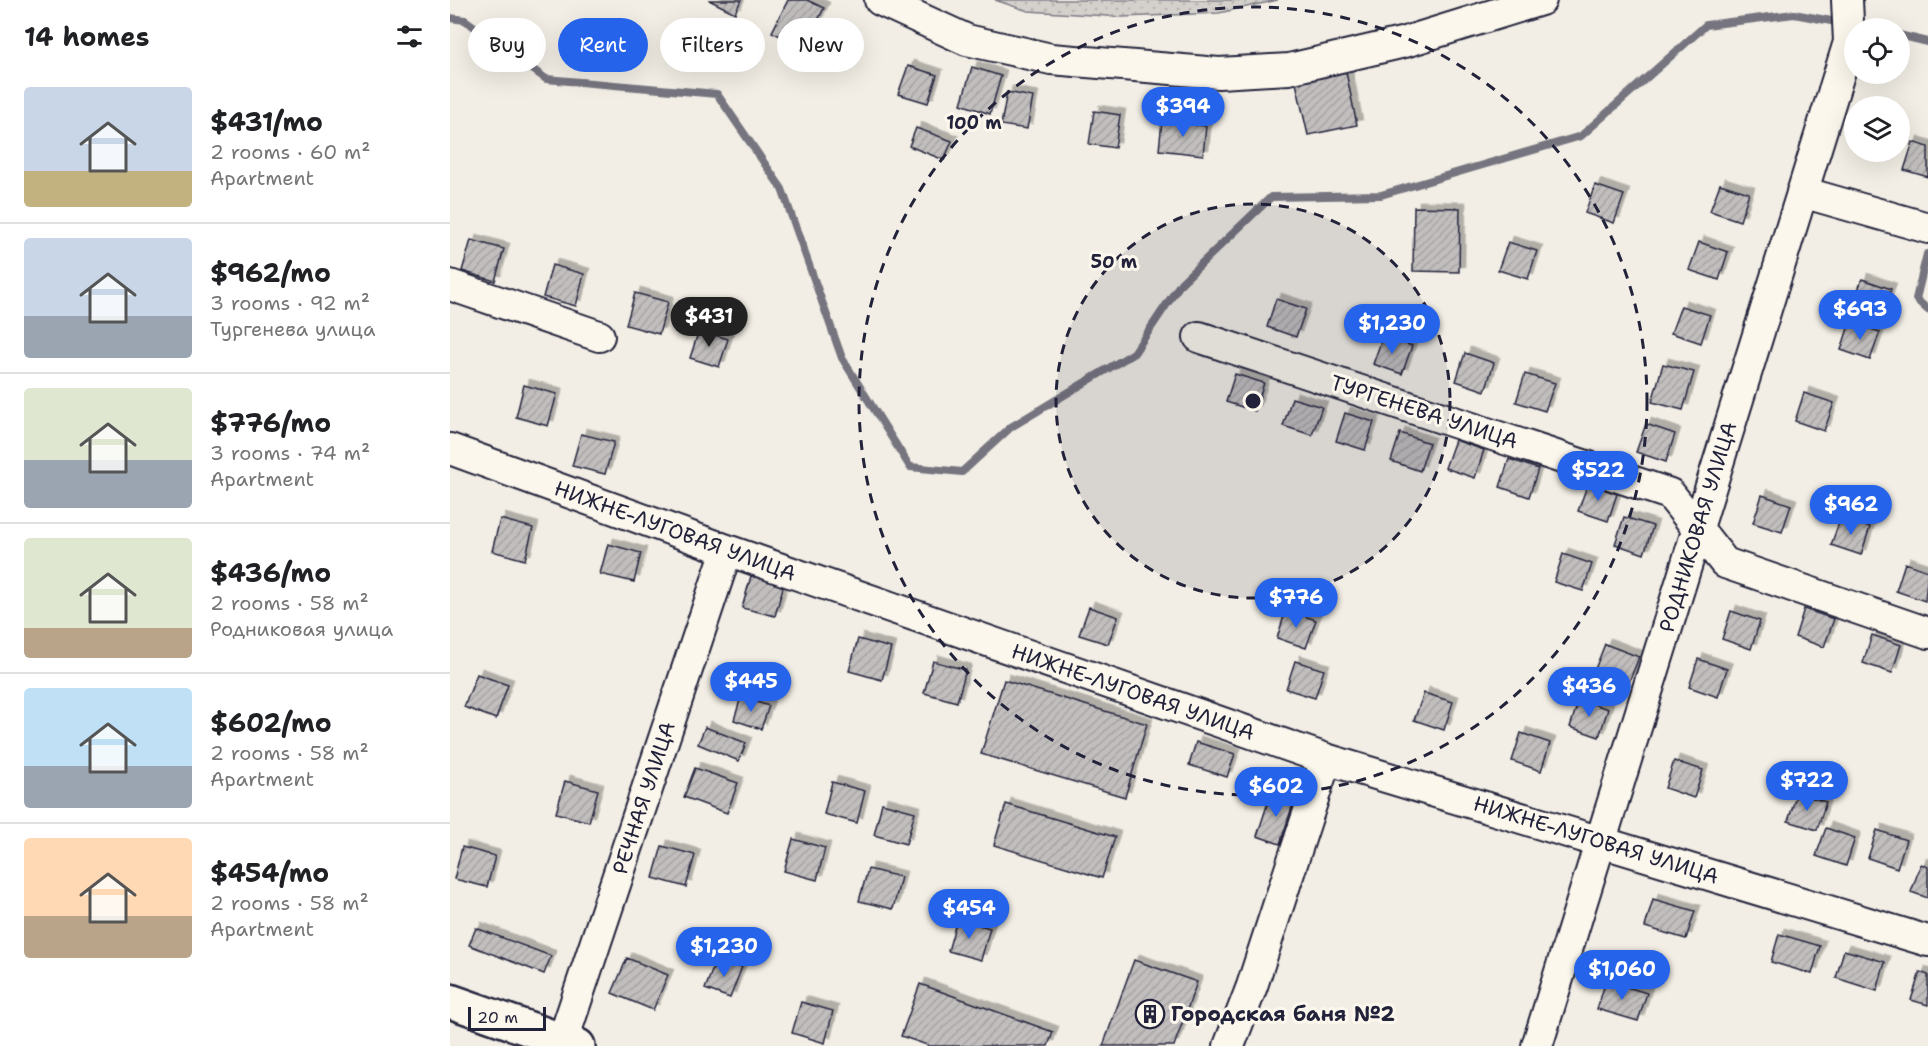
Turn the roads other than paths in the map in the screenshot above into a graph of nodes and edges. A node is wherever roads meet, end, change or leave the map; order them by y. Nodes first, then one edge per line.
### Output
1 (880, 0) edge
2 (1541, 0) edge
3 (1847, 3) edge
4 (1802, 192) junction
5 (1928, 228) edge
6 (450, 285) edge
7 (598, 336) dead end
8 (1199, 337) dead end
9 (450, 449) edge
10 (1698, 529) junction
11 (727, 550) junction
12 (1928, 633) edge
13 (1326, 759) junction
14 (1601, 841) junction
15 (1928, 941) edge
16 (450, 1001) edge
17 (567, 1044) edge
18 (1229, 1046) edge
19 (1537, 1046) edge

1 - 2 street
3 - 4 street, РОДНИКОВАЯ УЛИЦА
4 - 5 street
4 - 10 street, РОДНИКОВАЯ УЛИЦА
6 - 7 street
8 - 10 street, ТУРГЕНЕВА УЛИЦА
9 - 11 street, НИЖНЕ-ЛУГОВАЯ УЛИЦА
10 - 12 street, ТУРГЕНЕВА УЛИЦА
10 - 14 street, РОДНИКОВАЯ УЛИЦА
11 - 13 street, НИЖНЕ-ЛУГОВАЯ УЛИЦА
11 - 17 street, РЕЧНАЯ УЛИЦА
13 - 14 street, НИЖНЕ-ЛУГОВАЯ УЛИЦА
13 - 18 street
14 - 15 street, НИЖНЕ-ЛУГОВАЯ УЛИЦА
14 - 19 street, РОДНИКОВАЯ УЛИЦА
16 - 17 main road

